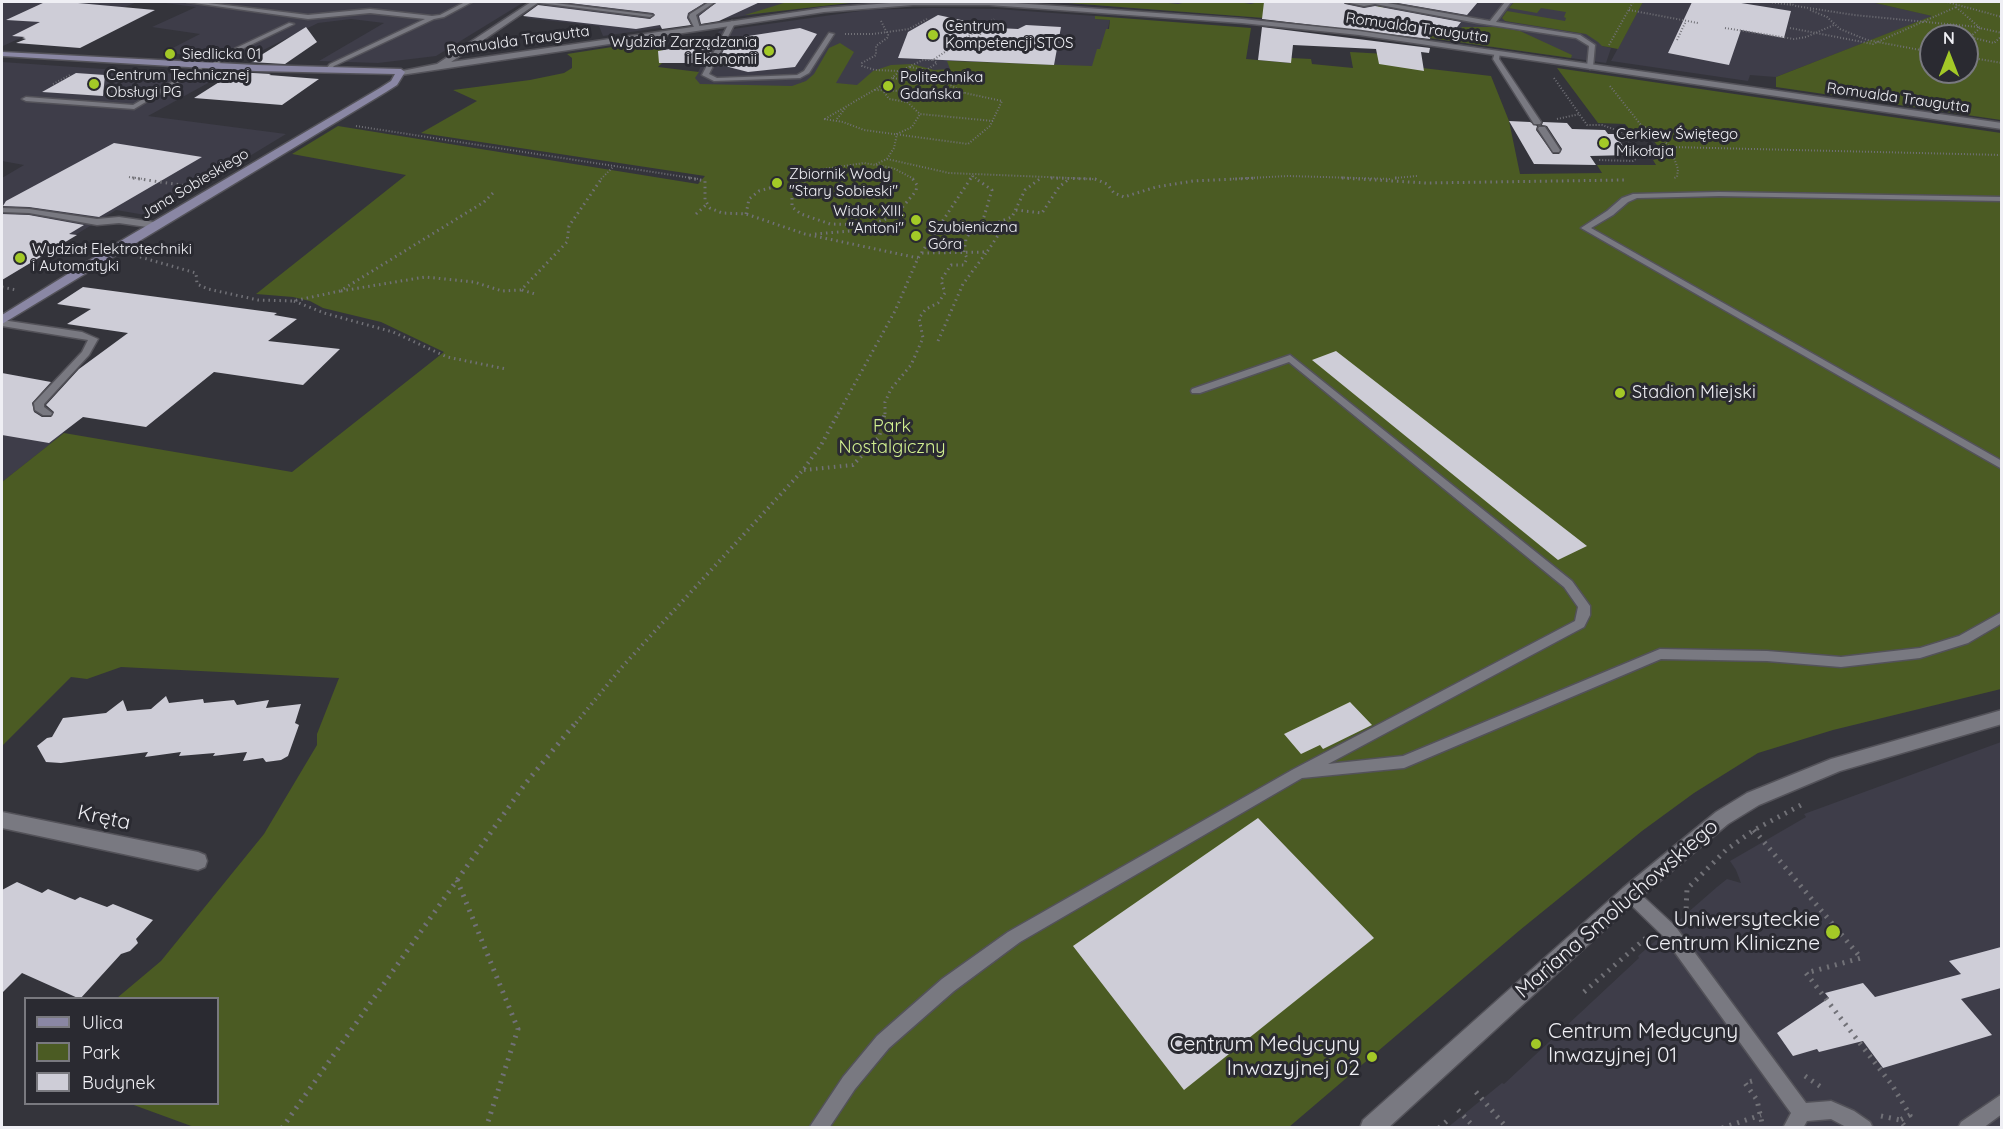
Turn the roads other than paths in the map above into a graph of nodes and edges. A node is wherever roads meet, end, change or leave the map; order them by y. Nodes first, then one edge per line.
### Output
1 (190, 2) edge
2 (469, 2) edge
3 (535, 2) edge
4 (712, 2) edge
5 (1348, 2) edge
6 (1375, 2) edge
7 (1508, 2) edge
8 (899, 3) edge
9 (651, 15) dead end
10 (432, 18) junction
11 (732, 23) junction
12 (1492, 23) junction
13 (291, 24) dead end
14 (697, 28) junction
15 (831, 34) dead end
16 (1497, 53) junction
17 (2, 54) edge
18 (207, 66) junction
19 (440, 66) junction
20 (1590, 67) junction
21 (328, 70) junction
22 (401, 72) junction
23 (26, 99) road end
24 (2001, 126) edge
25 (1556, 150) dead end
26 (2001, 199) edge
27 (2, 210) edge
28 (154, 225) junction
29 (2, 322) edge
30 (1196, 391) dead end
31 (47, 413) dead end
32 (2001, 466) edge
33 (2001, 617) edge
34 (2001, 717) edge
35 (1298, 774) junction
36 (2, 820) edge
37 (198, 861) dead end
38 (1630, 894) junction
39 (2001, 1103) edge
40 (1797, 1120) edge
41 (818, 1128) edge
42 (1371, 1128) edge
43 (1864, 1128) edge
44 (1967, 1128) edge

1 - 10 lane
2 - 10 lane
3 - 9 lane
3 - 19 street
4 - 14 lane
5 - 6 lane
6 - 12 lane
7 - 12 lane
8 - 11 street, Romualda Traugutta
8 - 16 street, Romualda Traugutta
10 - 21 lane
11 - 14 street, Romualda Traugutta
11 - 15 lane
12 - 20 lane
13 - 18 lane
14 - 19 street, Romualda Traugutta
16 - 20 street, Romualda Traugutta
16 - 25 lane
17 - 18 main road, Romualda Traugutta
18 - 21 main road, Romualda Traugutta
18 - 23 lane
19 - 22 street, Romualda Traugutta
20 - 24 street, Romualda Traugutta
21 - 22 main road, Romualda Traugutta
22 - 28 main road, Jana Sobieskiego
26 - 32 lane
27 - 28 lane
28 - 29 main road, Jana Sobieskiego
29 - 31 lane
30 - 35 lane
33 - 35 lane
34 - 38 street, Mariana Smoluchowskiego
35 - 41 lane
36 - 37 street, Kręta
38 - 40 lane
38 - 42 street, Mariana Smoluchowskiego
39 - 44 lane
40 - 43 lane

